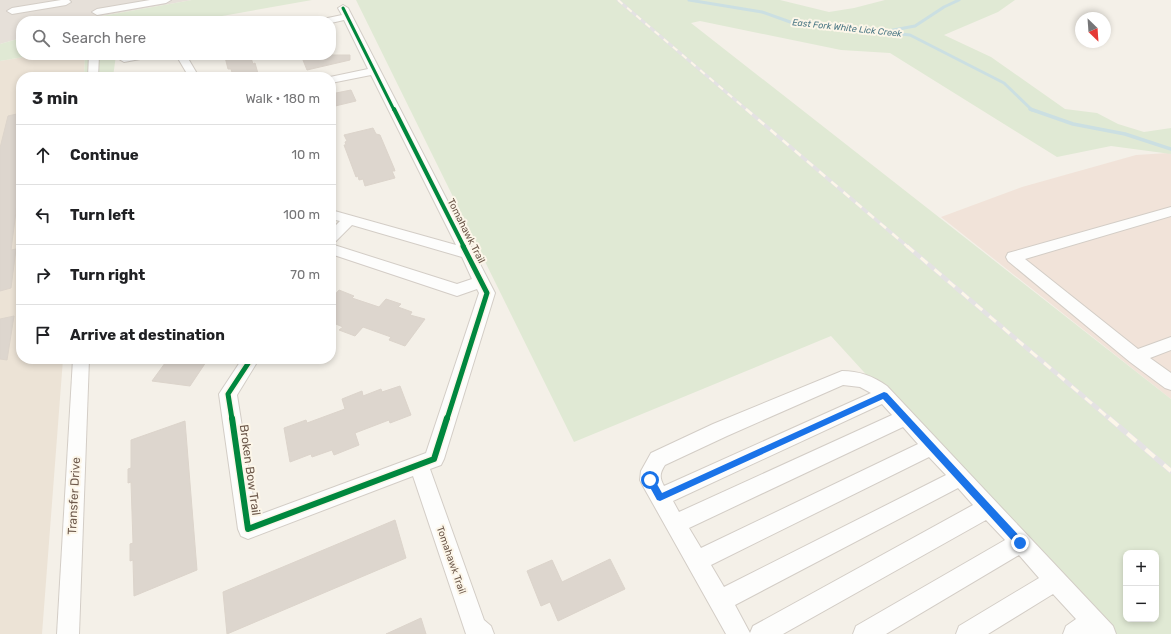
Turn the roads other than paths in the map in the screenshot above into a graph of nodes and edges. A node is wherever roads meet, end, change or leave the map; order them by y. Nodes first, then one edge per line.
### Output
1 (15, 0) edge
2 (97, 0) edge
3 (166, 0) edge
4 (66, 2) dead end
5 (96, 16) edge
6 (100, 16) edge
7 (336, 17) edge
8 (94, 60) edge
9 (184, 60) edge
10 (374, 71) junction
11 (93, 72) edge
12 (191, 72) edge
13 (336, 79) edge
14 (1171, 211) edge
15 (336, 216) edge
16 (349, 220) junction
17 (336, 233) edge
18 (336, 251) edge
19 (468, 254) junction
20 (481, 282) junction
21 (1171, 343) edge
22 (1136, 357) junction
23 (81, 364) edge
24 (248, 364) edge
25 (1171, 383) edge
26 (884, 395) junction
27 (905, 418) junction
28 (932, 446) junction
29 (419, 464) junction
30 (960, 477) junction
31 (660, 497) junction
32 (988, 508) junction
33 (675, 524) junction
34 (1020, 543) junction
35 (696, 561) junction
36 (1055, 580) junction
37 (720, 601) junction
38 (1099, 628) edge
39 (68, 634) edge
40 (483, 634) edge
41 (739, 634) edge
42 (761, 634) edge
43 (864, 634) edge
44 (967, 634) edge
45 (1074, 634) edge

1 - 4 street
2 - 5 street
3 - 6 street
7 - 10 street, Tomahawk Trail
8 - 11 street
9 - 12 street
10 - 13 street
10 - 19 street, Tomahawk Trail
14 - 22 street
15 - 16 street
16 - 17 street
16 - 19 street
18 - 20 street
19 - 20 street, Tomahawk Trail
20 - 29 street, Tomahawk Trail
21 - 22 street
22 - 25 street
23 - 39 street, Transfer Drive
24 - 29 street, Broken Bow Trail
26 - 27 street
26 - 31 street
26 - 31 street
27 - 28 street
27 - 33 street
28 - 30 street
28 - 35 street
29 - 40 street, Tomahawk Trail
30 - 32 street
30 - 37 street
31 - 33 street
32 - 34 street
32 - 42 street
33 - 35 street
34 - 36 street
34 - 43 street
35 - 37 street
36 - 38 street
36 - 44 street
37 - 41 street
38 - 45 street

